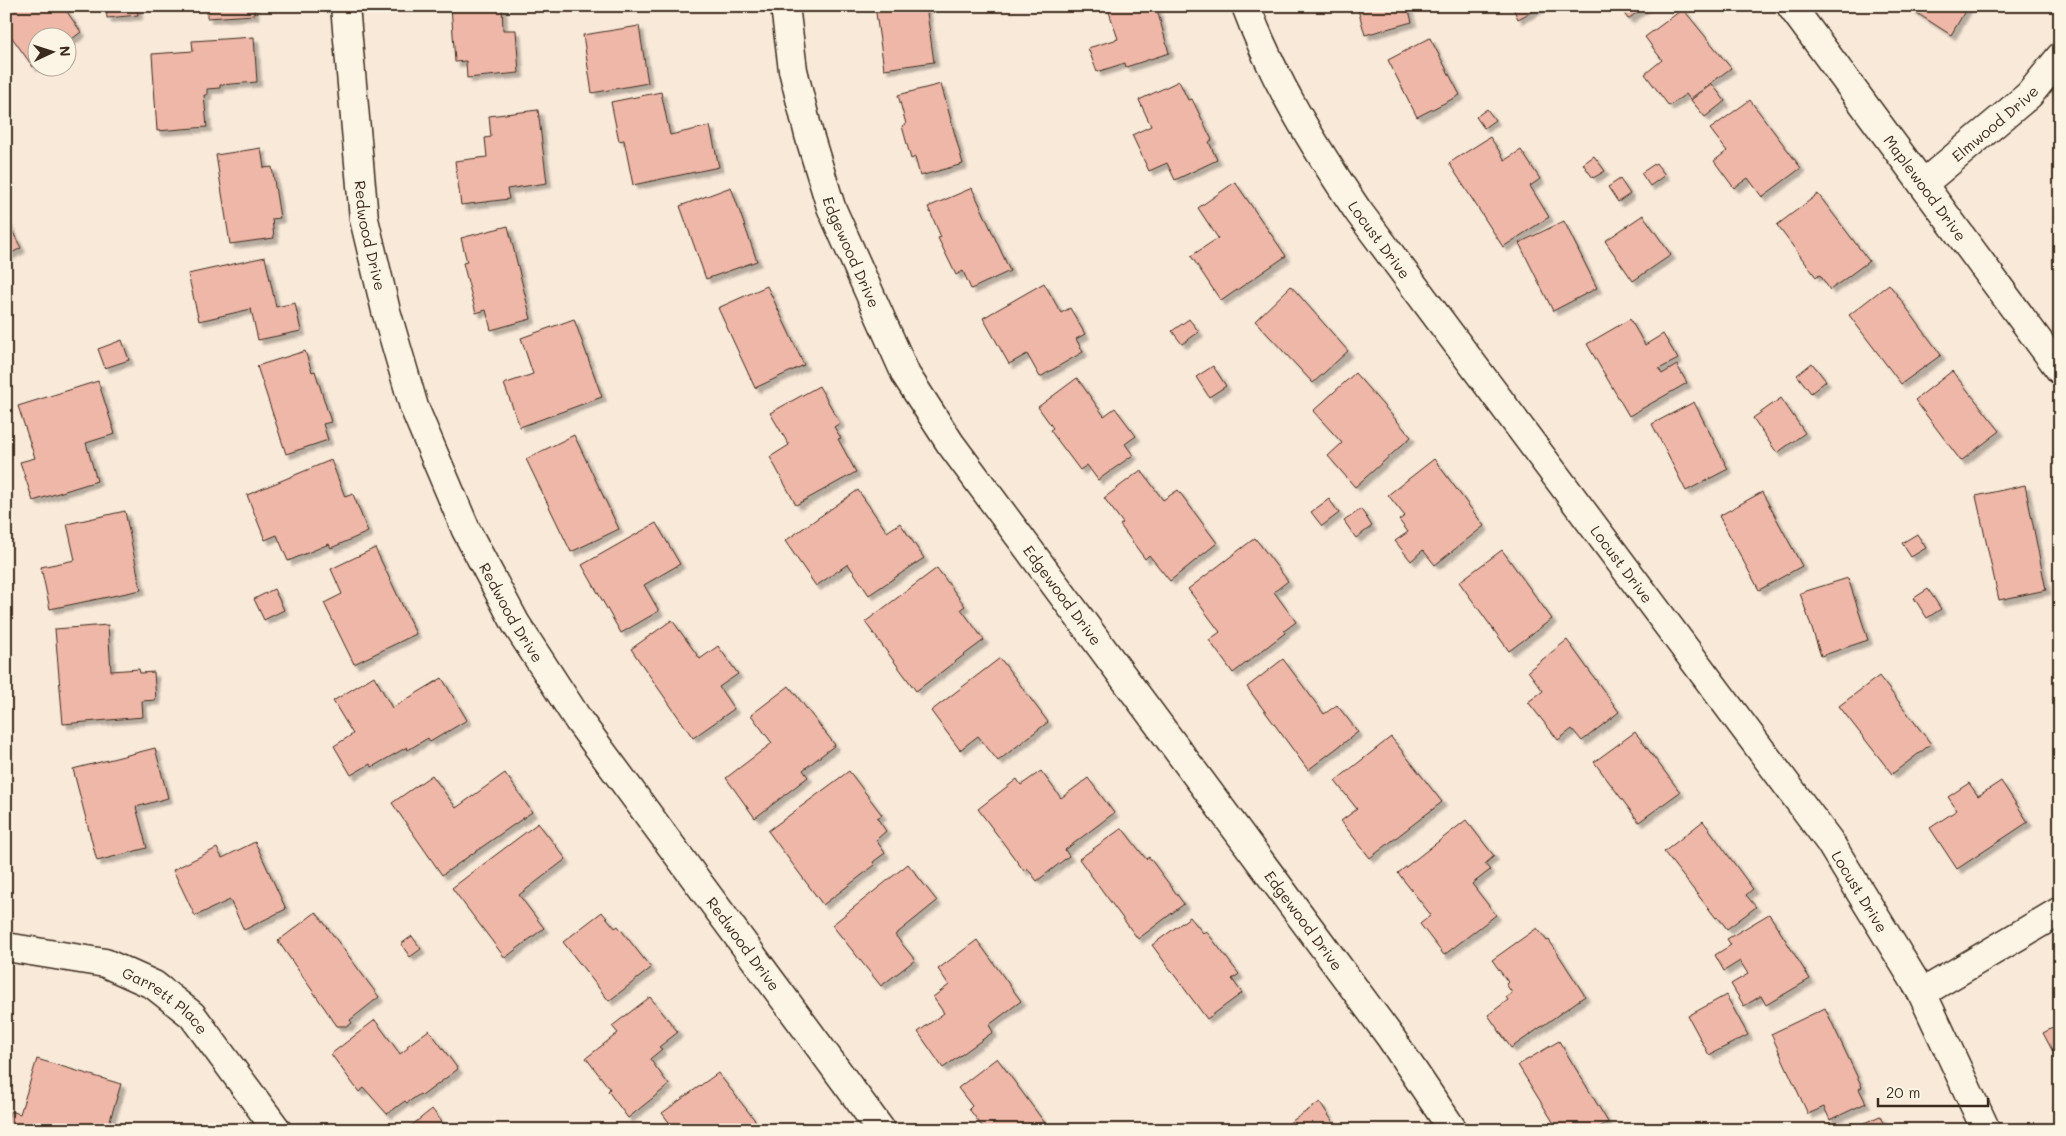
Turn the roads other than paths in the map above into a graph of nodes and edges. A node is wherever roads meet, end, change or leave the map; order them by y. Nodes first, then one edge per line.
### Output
1 (345, 6) edge
2 (785, 6) edge
3 (1246, 6) edge
4 (1791, 6) edge
5 (2060, 57) edge
6 (1923, 184) junction
7 (2060, 370) edge
8 (2060, 912) edge
9 (6, 947) edge
10 (1922, 993) junction
11 (277, 1130) edge
12 (881, 1130) edge
13 (1454, 1130) edge
14 (1986, 1130) edge

1 - 12 street, Redwood Drive
2 - 13 street, Edgewood Drive
3 - 10 street, Locust Drive
4 - 6 street, Maplewood Drive
5 - 6 street, Elmwood Drive
6 - 7 street, Maplewood Drive
8 - 10 street
9 - 11 street, Garrett Place
10 - 14 street, Locust Drive

